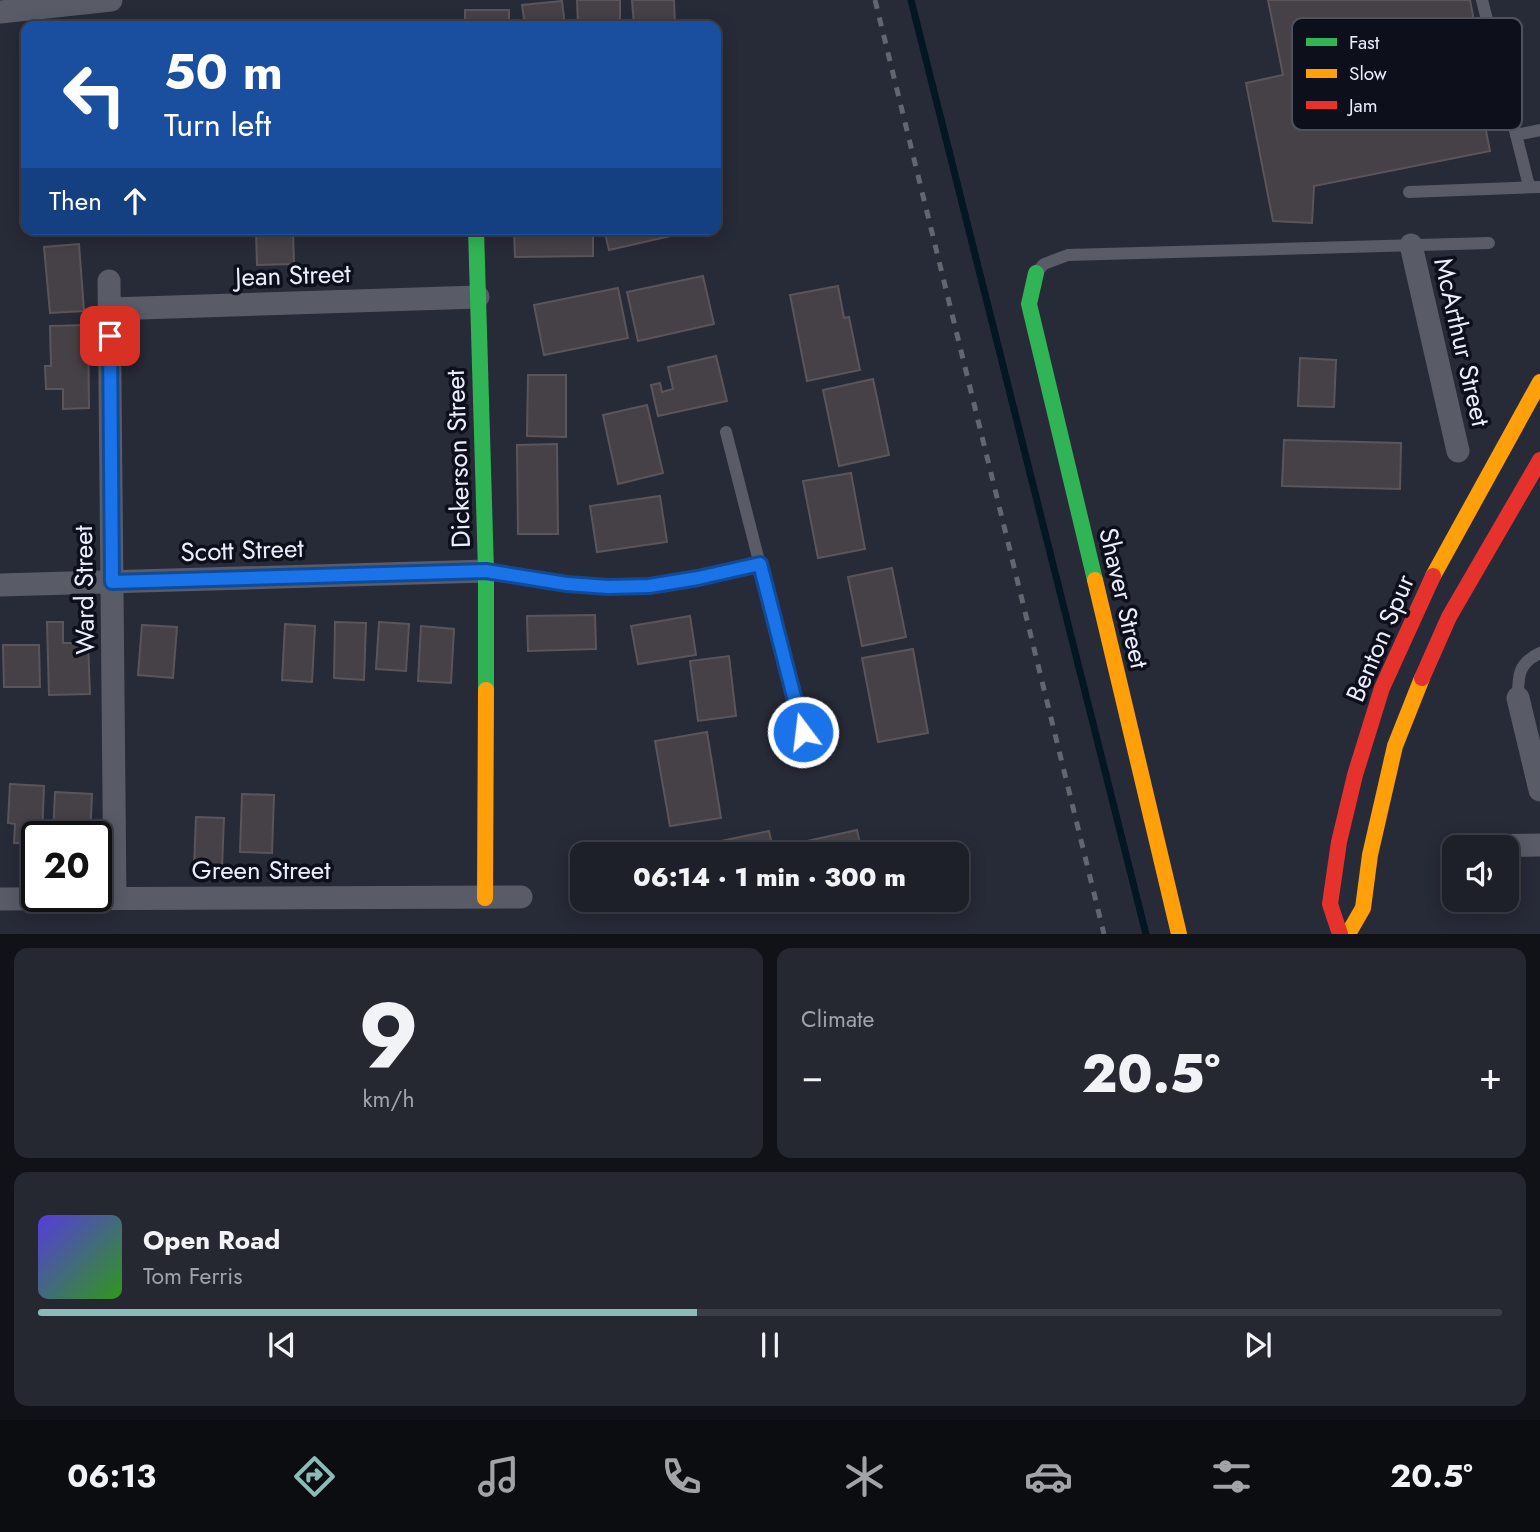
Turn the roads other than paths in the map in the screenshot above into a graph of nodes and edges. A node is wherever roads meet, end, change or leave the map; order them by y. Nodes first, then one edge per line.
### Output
1 (111, 0) edge
2 (1482, 0) edge
3 (0, 12) edge
4 (1487, 18) edge
5 (1515, 130) edge
6 (1540, 130) edge
7 (1516, 135) junction
8 (1534, 186) edge
9 (1409, 192) dead end
10 (476, 235) edge
11 (1489, 243) dead end
12 (1410, 245) junction
13 (1035, 273) joint
14 (109, 281) dead end
15 (478, 297) junction
16 (110, 309) junction
17 (1540, 382) edge
18 (726, 432) dead end
19 (1458, 451) dead end
20 (1540, 460) edge
21 (760, 564) junction
22 (486, 571) junction
23 (112, 582) junction
24 (0, 585) edge
25 (1540, 653) edge
26 (1518, 698) joint
27 (809, 757) dead end
28 (1540, 790) edge
29 (1519, 845) edge
30 (1540, 845) edge
31 (521, 897) dead end
32 (115, 898) junction
33 (485, 898) junction
34 (0, 899) edge
35 (1179, 933) edge
36 (1340, 933) edge
37 (1348, 933) edge

1 - 3 street
2 - 4 lane
5 - 7 lane
6 - 7 lane
7 - 8 lane
8 - 9 lane
10 - 15 street, Dickerson Street
11 - 12 lane
12 - 13 lane
12 - 19 street, McArthur Street
13 - 35 street, Shaver Street
14 - 16 street, Ward Street
15 - 16 street, Jean Street
15 - 22 street, Dickerson Street
16 - 23 street, Ward Street
17 - 36 street, Benton Spur
18 - 21 lane
20 - 37 street, Benton Spur
21 - 22 lane
21 - 27 lane
22 - 23 street, Scott Street
22 - 33 street, Dickerson Street
23 - 24 street, Scott Street
23 - 32 street, Ward Street
25 - 26 lane
26 - 28 street
29 - 30 street
31 - 33 street, Green Street
32 - 33 street, Green Street
32 - 34 street, Green Street

